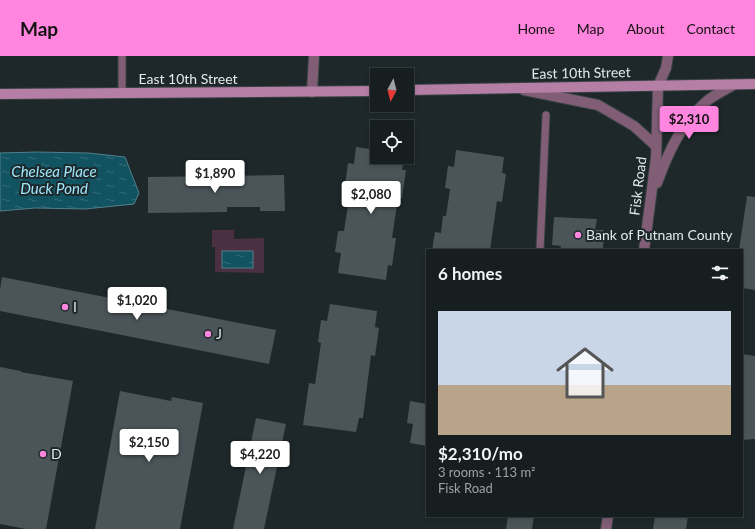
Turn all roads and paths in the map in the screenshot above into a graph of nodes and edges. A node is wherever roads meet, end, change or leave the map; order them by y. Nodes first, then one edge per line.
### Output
1 (122, 56) edge
2 (314, 56) edge
3 (668, 56) edge
4 (733, 84) junction
5 (755, 84) edge
6 (658, 86) junction
7 (514, 88) junction
8 (414, 90) edge
9 (370, 91) edge
10 (312, 92) junction
11 (122, 93) junction
12 (0, 94) edge
13 (546, 115) dead end
14 (656, 146) junction
15 (651, 198) junction
16 (540, 249) edge
17 (644, 249) edge
18 (608, 517) edge
19 (606, 529) edge

1 - 11 lane
2 - 10 street
3 - 6 street, Fisk Road
4 - 5 main road, East 10th Street
4 - 6 main road, East 10th Street
4 - 15 street
6 - 7 main road, East 10th Street
6 - 14 street, Fisk Road
7 - 8 main road, East 10th Street
7 - 14 street
9 - 10 main road, East 10th Street
10 - 11 main road, East 10th Street
11 - 12 main road, East 10th Street
13 - 16 lane
14 - 15 street, Fisk Road
15 - 17 street, Fisk Road
18 - 19 street

